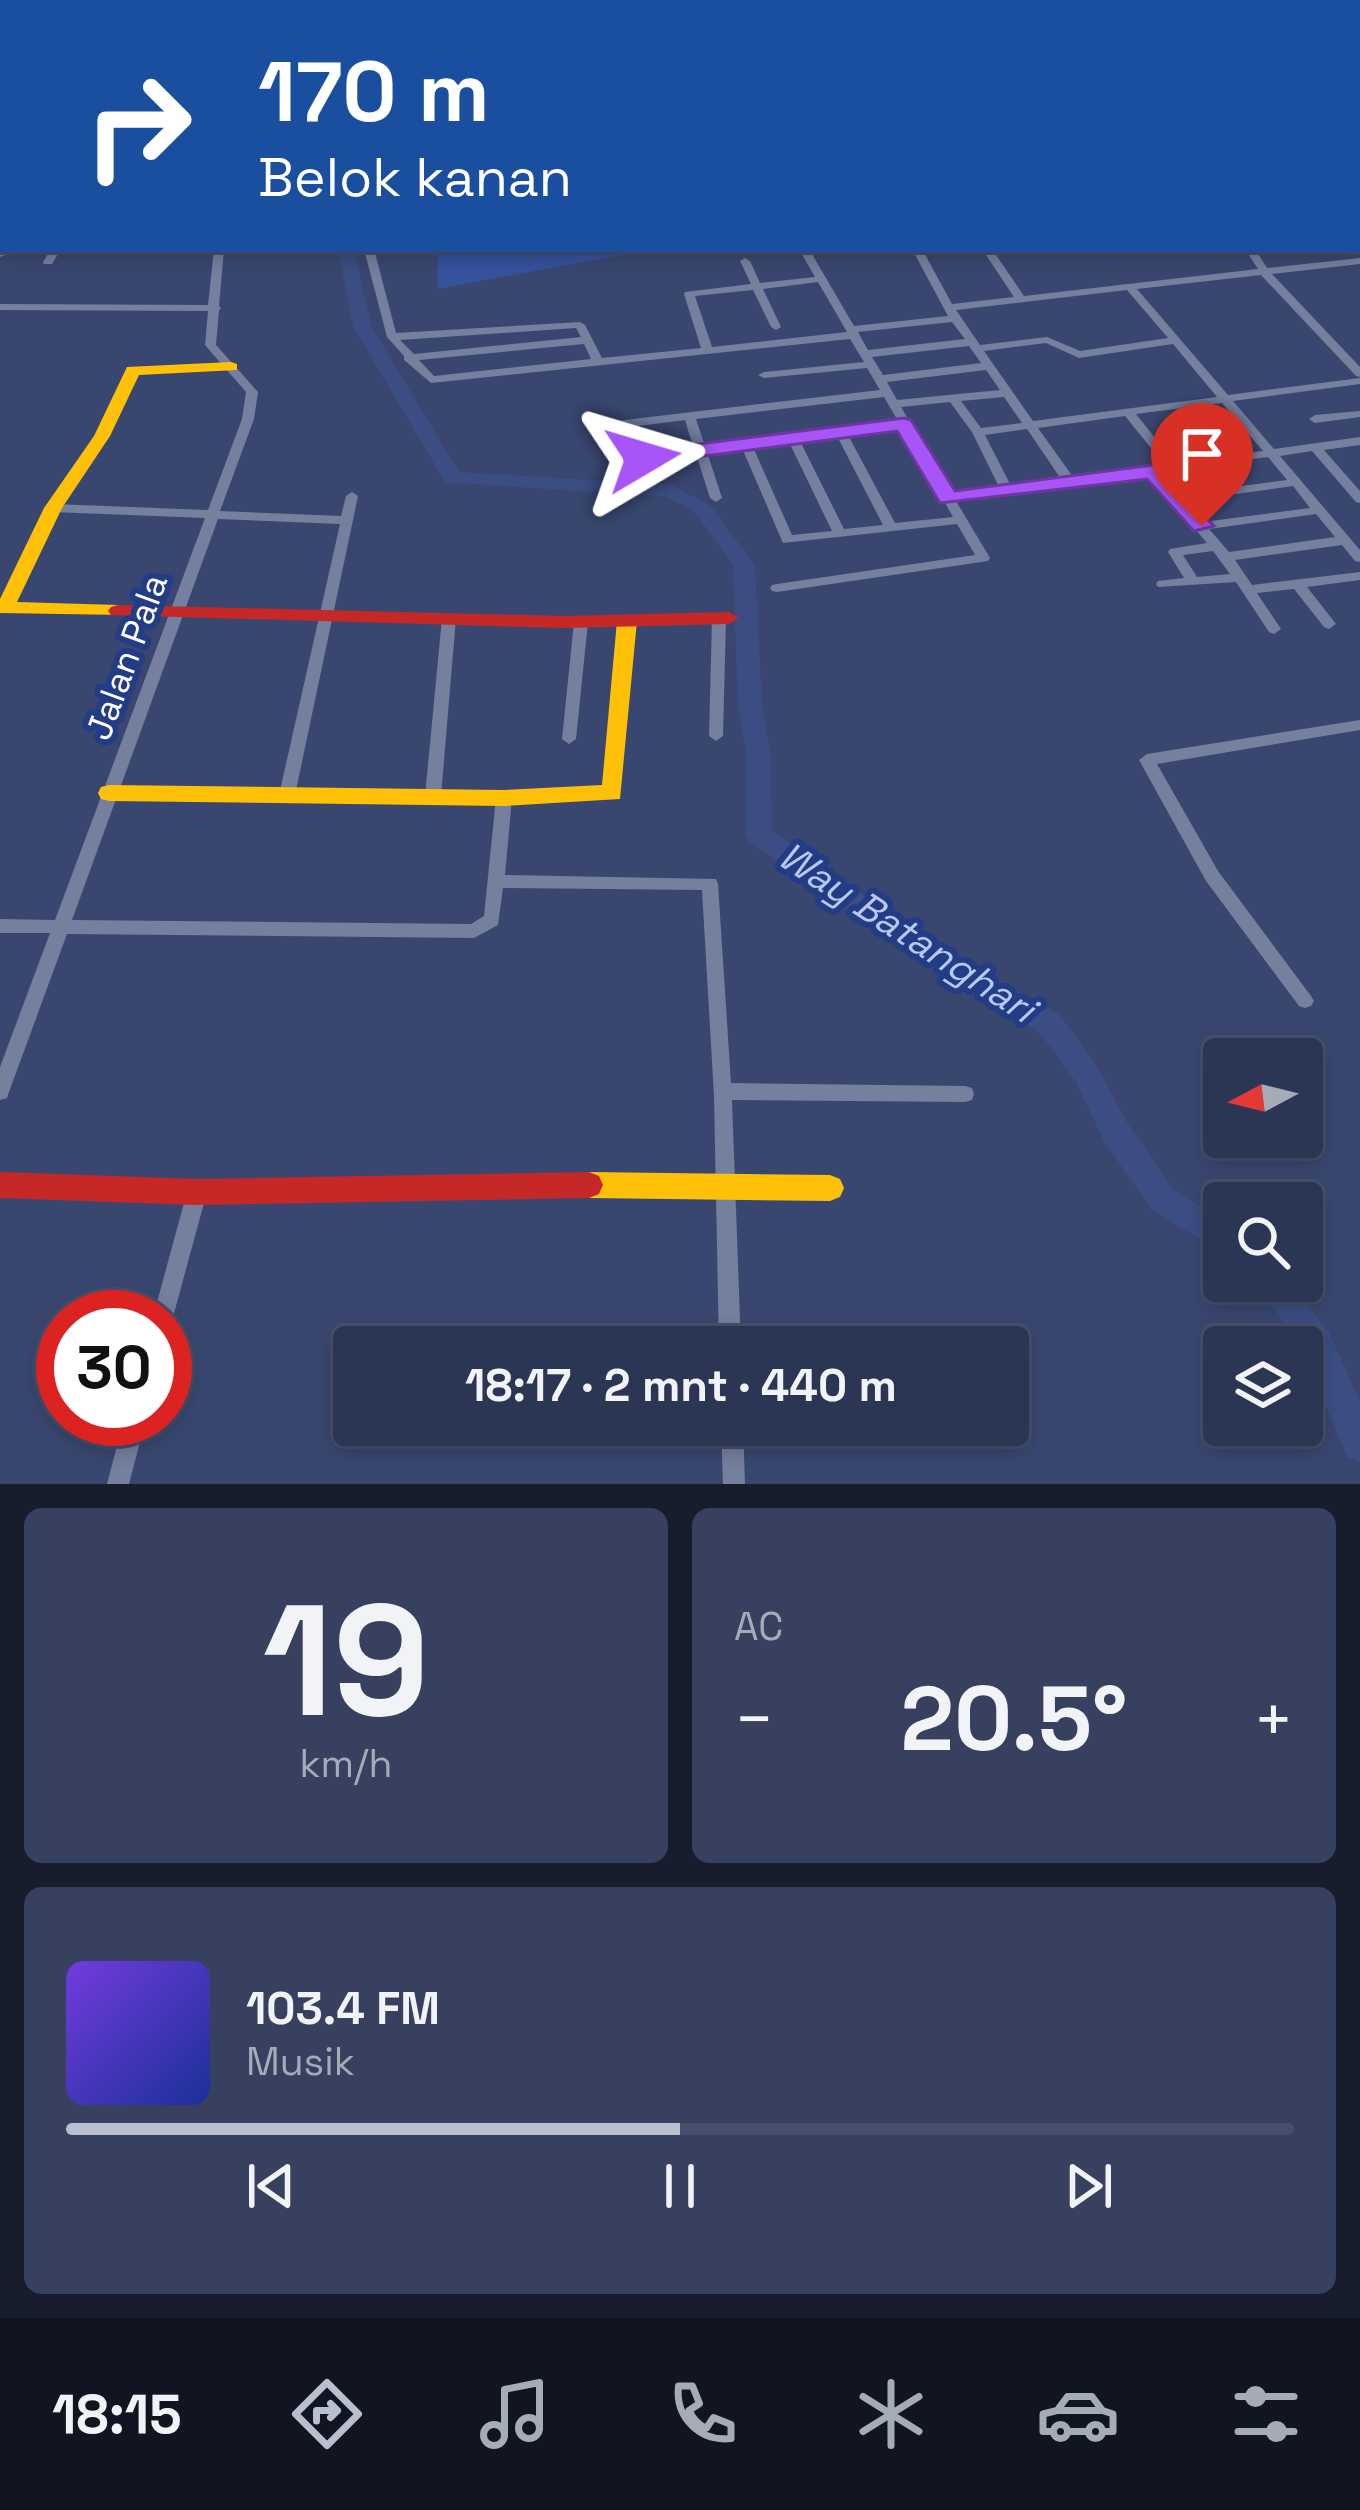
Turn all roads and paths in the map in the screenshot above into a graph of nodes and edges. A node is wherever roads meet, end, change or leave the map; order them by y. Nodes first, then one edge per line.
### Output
1 (54, 252) edge
2 (219, 252) edge
3 (370, 252) edge
4 (806, 252) edge
5 (919, 252) edge
6 (988, 252) edge
7 (1252, 252) edge
8 (745, 261) dead end
9 (1360, 261) edge
10 (48, 262) dead end
11 (1264, 273) junction
12 (821, 279) junction
13 (758, 286) junction
14 (1131, 288) junction
15 (1022, 300) junction
16 (0, 307) edge
17 (216, 308) junction
18 (953, 313) junction
19 (776, 327) dead end
20 (851, 332) junction
21 (392, 337) junction
22 (587, 340) junction
23 (1173, 341) junction
24 (974, 346) junction
25 (708, 352) junction
26 (408, 358) junction
27 (869, 359) junction
28 (598, 362) junction
29 (1354, 363) edge
30 (988, 365) junction
31 (231, 367) junction
32 (764, 375) dead end
33 (1360, 378) edge
34 (888, 392) junction
35 (1005, 393) junction
36 (953, 398) junction
37 (1224, 400) junction
38 (1129, 413) junction
39 (1360, 414) edge
40 (689, 415) junction
41 (1315, 419) dead end
42 (904, 424) junction
43 (616, 425) dead end
44 (1029, 426) junction
45 (978, 432) junction
46 (841, 433) junction
47 (794, 440) junction
48 (1359, 442) edge
49 (747, 446) junction
50 (1315, 447) junction
51 (704, 450) junction
52 (1272, 454) junction
53 (643, 458) dead end
54 (1172, 467) junction
55 (1153, 472) junction
56 (1070, 482) junction
57 (1298, 482) junction
58 (1007, 491) junction
59 (352, 496) dead end
60 (716, 498) dead end
61 (948, 498) junction
62 (1178, 498) junction
63 (1360, 499) edge
64 (53, 508) junction
65 (1321, 510) junction
66 (212, 517) junction
67 (347, 520) junction
68 (957, 520) junction
69 (1202, 526) junction
70 (891, 527) junction
71 (840, 534) junction
72 (1345, 540) junction
73 (1222, 552) junction
74 (1360, 558) edge
75 (1353, 577) edge
76 (1192, 581) junction
77 (1163, 584) dead end
78 (1245, 584) junction
79 (1298, 584) junction
80 (777, 588) dead end
81 (1360, 596) edge
82 (176, 613) junction
83 (328, 616) junction
84 (448, 618) junction
85 (724, 618) joint
86 (627, 621) junction
87 (580, 622) junction
88 (1329, 624) dead end
89 (1274, 629) dead end
90 (1360, 725) edge
91 (716, 736) dead end
92 (569, 740) dead end
93 (109, 793) junction
94 (286, 795) junction
95 (433, 796) junction
96 (504, 798) junction
97 (494, 881) junction
98 (0, 926) edge
99 (61, 928) junction
100 (1305, 1001) dead end
101 (0, 1092) edge
102 (965, 1094) dead end
103 (723, 1096) junction
104 (0, 1185) edge
105 (729, 1188) junction
106 (830, 1188) dead end
107 (197, 1192) junction
108 (170, 1290) edge
109 (730, 1326) edge
110 (128, 1446) edge
111 (733, 1446) edge
112 (118, 1484) edge
113 (734, 1484) edge

1 - 10 street
2 - 17 street, Jalan Pala
3 - 21 street
4 - 12 street
5 - 18 street
6 - 15 street
7 - 11 street
8 - 13 street
9 - 11 street
11 - 14 street
11 - 29 street
12 - 13 street
12 - 20 street
13 - 19 street
13 - 25 street
14 - 15 street
14 - 23 street
15 - 18 street
16 - 17 street
17 - 31 street, Jalan Pala
18 - 20 street
18 - 24 street
20 - 25 street
20 - 27 street
21 - 22 street
21 - 26 street
22 - 26 street
22 - 28 street
23 - 24 street
23 - 37 street
24 - 27 street
24 - 30 street
25 - 28 street
26 - 28 street
27 - 32 street
27 - 34 street
29 - 33 street
30 - 34 street
30 - 35 street
31 - 64 street
31 - 66 street, Jalan Pala
33 - 37 street
34 - 36 street
34 - 40 street
34 - 42 street
35 - 36 street
35 - 44 street
36 - 45 street
37 - 38 street
37 - 52 street
38 - 44 street
38 - 54 street
39 - 41 street
40 - 43 street
40 - 51 street
42 - 46 street
42 - 61 street
44 - 45 street
44 - 56 street
45 - 58 street
46 - 47 street
46 - 70 street
47 - 49 street
47 - 71 street
48 - 50 street
49 - 51 street
49 - 71 street
50 - 52 street
50 - 63 street
51 - 53 street
51 - 60 street
52 - 54 street
52 - 57 street
54 - 55 street
55 - 56 street
55 - 62 street
56 - 58 street
57 - 62 street
57 - 65 street
58 - 61 street
59 - 67 street
61 - 68 street
62 - 69 street
64 - 66 street
64 - 82 street
65 - 69 street
65 - 72 street
66 - 67 street
66 - 82 street, Jalan Pala
67 - 83 street
68 - 70 street
68 - 80 street
69 - 73 street
70 - 71 street
72 - 73 street
72 - 74 street
73 - 76 street
73 - 78 street
75 - 79 street
75 - 81 street
76 - 77 street
76 - 78 street
78 - 79 street
78 - 89 street
79 - 88 street
82 - 83 street
82 - 93 street, Jalan Pala
83 - 84 street
83 - 94 street
84 - 87 street
84 - 95 street
85 - 86 street
85 - 91 street
86 - 87 street
86 - 96 street
87 - 92 street
90 - 100 street
93 - 94 street
93 - 99 street, Jalan Pala
94 - 95 street
95 - 96 street
96 - 97 street
97 - 99 street
97 - 103 street
98 - 99 street
99 - 101 street, Jalan Pala
102 - 103 street
103 - 105 street
104 - 107 street
105 - 106 street
105 - 107 street
105 - 109 street
107 - 108 street
110 - 112 street
111 - 113 street

